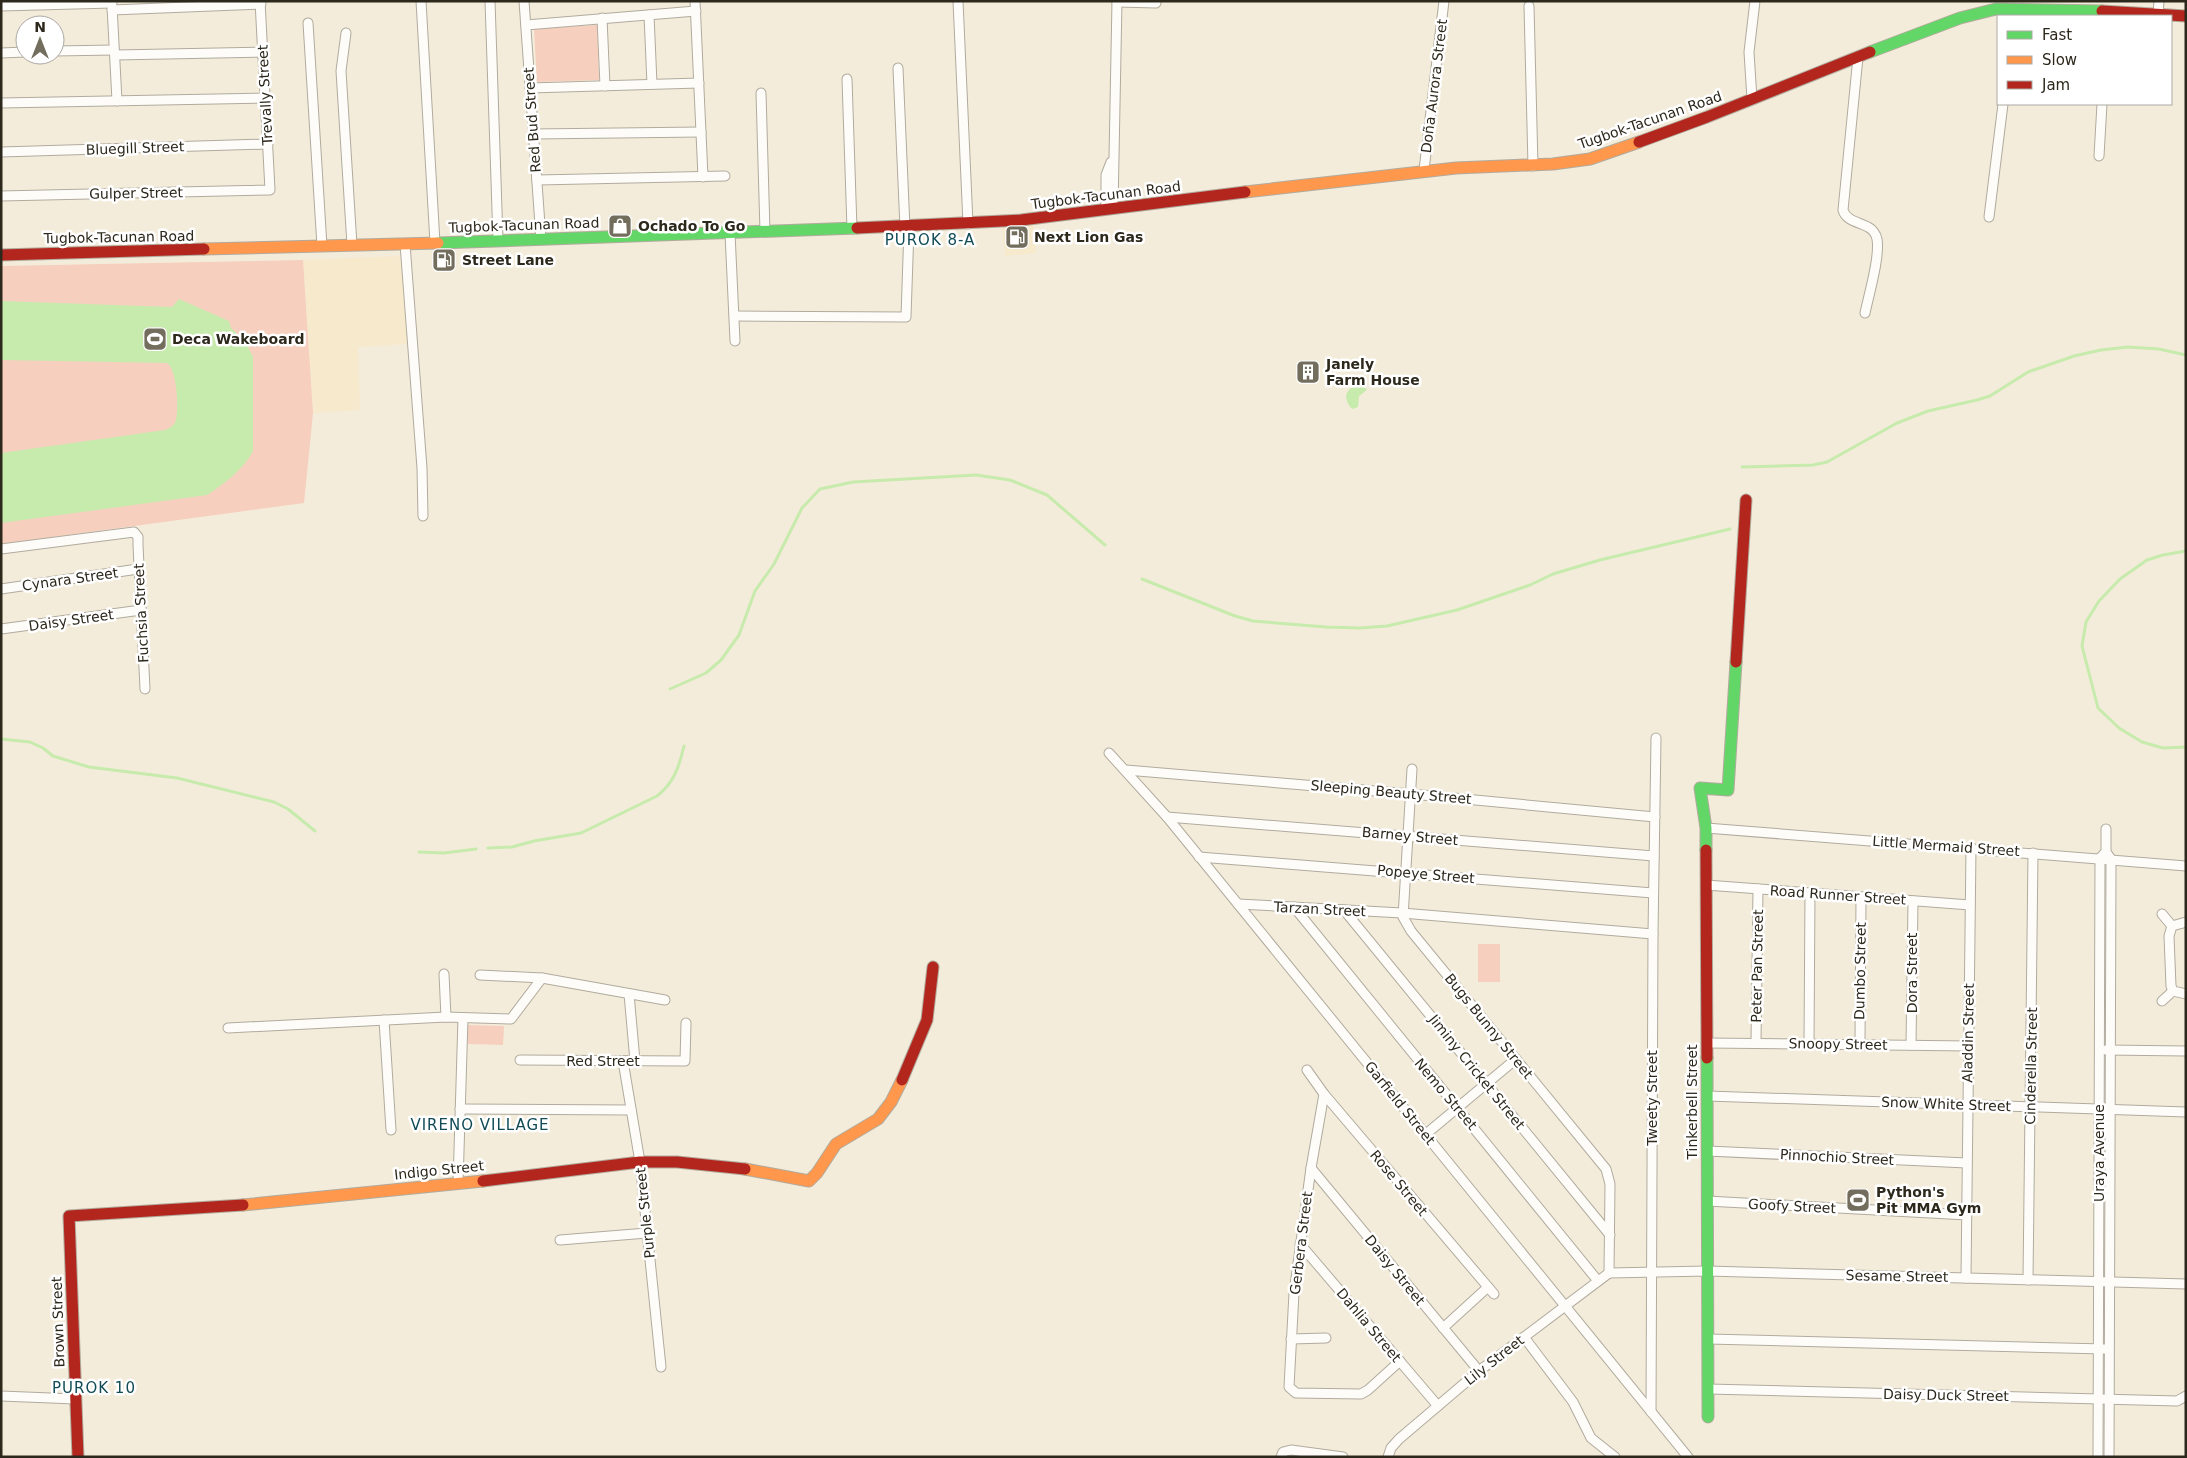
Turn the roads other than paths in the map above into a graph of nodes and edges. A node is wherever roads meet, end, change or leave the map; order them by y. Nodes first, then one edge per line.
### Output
1 (421, 1) edge
2 (490, 1) edge
3 (524, 1) edge
4 (695, 1) edge
5 (958, 1) edge
6 (1444, 1) edge
7 (1755, 1) edge
8 (2159, 1) edge
9 (1117, 2) edge
10 (260, 3) edge
11 (1156, 3) dead end
12 (112, 5) edge
13 (1, 6) edge
14 (1529, 6) dead end
15 (2079, 6) edge
16 (696, 11) junction
17 (2015, 12) edge
18 (2108, 14) edge
19 (2158, 14) junction
20 (649, 15) junction
21 (2186, 16) edge
22 (602, 18) junction
23 (308, 23) dead end
24 (526, 24) junction
25 (346, 33) dead end
26 (65, 51) edge
27 (15, 52) edge
28 (114, 52) junction
29 (263, 52) junction
30 (1, 53) edge
31 (1858, 57) junction
32 (898, 68) dead end
33 (847, 79) dead end
34 (699, 83) junction
35 (652, 84) junction
36 (605, 86) junction
37 (530, 88) junction
38 (761, 93) dead end
39 (266, 98) junction
40 (1752, 99) junction
41 (117, 101) junction
42 (1, 103) edge
43 (2003, 105) edge
44 (2102, 105) edge
45 (701, 132) junction
46 (533, 134) junction
47 (268, 144) junction
48 (1, 152) edge
49 (2099, 156) dead end
50 (1532, 166) junction
51 (1424, 170) junction
52 (725, 176) dead end
53 (703, 177) junction
54 (536, 180) junction
55 (270, 190) joint
56 (1, 196) edge
57 (1110, 210) junction
58 (1989, 217) dead end
59 (968, 224) junction
60 (907, 228) junction
61 (852, 229) junction
62 (765, 232) junction
63 (730, 233) junction
64 (541, 239) junction
65 (498, 240) junction
66 (435, 243) junction
67 (405, 244) junction
68 (352, 245) junction
69 (322, 246) junction
70 (1, 255) edge
71 (1865, 313) dead end
72 (735, 316) junction
73 (735, 341) dead end
74 (1746, 500) dead end
75 (424, 516) dead end
76 (1, 549) edge
77 (138, 569) junction
78 (1, 589) edge
79 (141, 610) junction
80 (1, 629) edge
81 (144, 689) dead end
82 (1656, 738) dead end
83 (1109, 753) dead end
84 (1412, 769) dead end
85 (1126, 770) junction
86 (1411, 794) junction
87 (1167, 816) junction
88 (1655, 816) junction
89 (1706, 828) junction
90 (2106, 829) dead end
91 (1407, 836) junction
92 (1971, 847) junction
93 (2033, 853) junction
94 (1654, 856) junction
95 (1200, 857) junction
96 (2106, 857) junction
97 (2186, 866) edge
98 (1405, 872) junction
99 (1706, 885) junction
100 (1758, 889) junction
101 (1653, 893) junction
102 (1810, 893) junction
103 (1861, 897) junction
104 (1912, 901) junction
105 (1238, 904) junction
106 (1970, 906) junction
107 (1294, 907) junction
108 (1344, 910) junction
109 (1402, 913) junction
110 (2162, 914) dead end
111 (2186, 922) edge
112 (2172, 926) junction
113 (1653, 934) junction
114 (2100, 963) junction
115 (2111, 963) junction
116 (933, 967) dead end
117 (444, 974) dead end
118 (480, 975) dead end
119 (542, 978) junction
120 (2173, 990) junction
121 (629, 994) junction
122 (2186, 994) edge
123 (665, 1000) dead end
124 (2162, 1001) dead end
125 (446, 1017) junction
126 (463, 1018) junction
127 (384, 1020) junction
128 (686, 1023) dead end
129 (228, 1028) dead end
130 (1706, 1043) junction
131 (1756, 1043) junction
132 (1809, 1044) junction
133 (1860, 1044) junction
134 (1911, 1045) junction
135 (1968, 1046) junction
136 (2100, 1050) junction
137 (2111, 1050) junction
138 (2186, 1051) edge
139 (1516, 1058) junction
140 (520, 1060) dead end
141 (623, 1061) junction
142 (635, 1061) junction
143 (1307, 1070) dead end
144 (1487, 1084) junction
145 (1324, 1094) junction
146 (1707, 1096) junction
147 (1968, 1105) junction
148 (2031, 1107) junction
149 (1458, 1108) junction
150 (460, 1109) junction
151 (2099, 1109) junction
152 (631, 1110) junction
153 (2110, 1110) junction
154 (2186, 1112) edge
155 (391, 1130) dead end
156 (1426, 1134) junction
157 (1707, 1151) junction
158 (640, 1162) junction
159 (1967, 1163) junction
160 (1311, 1168) junction
161 (458, 1184) junction
162 (2099, 1196) junction
163 (2110, 1196) junction
164 (1707, 1201) junction
165 (1967, 1215) junction
166 (70, 1216) joint
167 (648, 1233) junction
168 (1610, 1235) junction
169 (560, 1240) dead end
170 (1300, 1244) junction
171 (1707, 1271) junction
172 (1609, 1272) junction
173 (1651, 1272) junction
174 (1966, 1278) junction
175 (2028, 1280) junction
176 (1598, 1281) junction
177 (2099, 1282) junction
178 (2110, 1282) junction
179 (2186, 1284) edge
180 (1566, 1305) junction
181 (1443, 1328) junction
182 (1524, 1337) junction
183 (1326, 1338) dead end
184 (1291, 1339) junction
185 (1708, 1339) junction
186 (2099, 1349) junction
187 (2110, 1349) junction
188 (1400, 1361) junction
189 (661, 1367) dead end
190 (1479, 1371) junction
191 (1708, 1389) junction
192 (1, 1396) edge
193 (2185, 1397) edge
194 (75, 1399) junction
195 (2098, 1399) junction
196 (2109, 1399) junction
197 (1438, 1406) junction
198 (1651, 1412) junction
199 (1708, 1417) dead end
200 (1282, 1454) edge
201 (78, 1457) edge
202 (1342, 1457) edge
203 (1388, 1457) edge
204 (1615, 1457) edge
205 (1688, 1457) edge
206 (2098, 1457) edge
207 (2109, 1457) edge

1 - 66 street
2 - 65 street
3 - 24 street, Red Bud Street
4 - 16 street
5 - 59 street
6 - 51 street, Doña Aurora Street
7 - 40 street
8 - 19 street
9 - 11 street
9 - 57 street
10 - 12 street
10 - 29 street, Trevally Street
12 - 13 street
12 - 28 street
14 - 50 street
15 - 17 street, Tugbok-Tacunan Road
15 - 18 street, Tugbok-Tacunan Road
16 - 20 street
16 - 34 street
17 - 31 street, Tugbok-Tacunan Road
18 - 19 street, Tugbok-Tacunan Road
19 - 21 street, Tugbok-Tacunan Road
20 - 22 street
20 - 35 street
22 - 24 street
22 - 36 street
23 - 69 street
24 - 37 street, Red Bud Street
25 - 68 street
26 - 28 street
27 - 30 street
28 - 29 street
28 - 41 street
29 - 39 street, Trevally Street
31 - 40 street, Tugbok-Tacunan Road
31 - 71 street
32 - 60 street
33 - 61 street
34 - 35 street
34 - 45 street
35 - 36 street
36 - 37 street
37 - 46 street, Red Bud Street
38 - 62 street
39 - 41 street
39 - 47 street, Trevally Street
40 - 50 street, Tugbok-Tacunan Road
41 - 42 street
43 - 58 street
44 - 49 street
45 - 46 street
45 - 53 street
46 - 54 street, Red Bud Street
47 - 48 street, Bluegill Street
47 - 55 street, Trevally Street
50 - 51 street, Tugbok-Tacunan Road
51 - 57 street, Tugbok-Tacunan Road
52 - 53 street
53 - 54 street
54 - 64 street, Red Bud Street
55 - 56 street, Gulper Street
57 - 59 street, Tugbok-Tacunan Road
59 - 60 street, Tugbok-Tacunan Road
60 - 61 street, Tugbok-Tacunan Road
60 - 72 street
61 - 62 street, Tugbok-Tacunan Road
62 - 63 street, Tugbok-Tacunan Road
63 - 64 street, Tugbok-Tacunan Road
63 - 72 street
64 - 65 street, Tugbok-Tacunan Road
65 - 66 street, Tugbok-Tacunan Road
66 - 67 street, Tugbok-Tacunan Road
67 - 68 street, Tugbok-Tacunan Road
67 - 75 street
68 - 69 street, Tugbok-Tacunan Road
69 - 70 street, Tugbok-Tacunan Road
72 - 73 street
74 - 89 street, Tinkerbell Street
76 - 77 street, Fuchsia Street
77 - 78 street, Cynara Street
77 - 79 street, Fuchsia Street
79 - 80 street, Daisy Street
79 - 81 street, Fuchsia Street
82 - 88 street, Tweety Street
83 - 85 street, Garfield Street
84 - 86 street
85 - 86 street, Sleeping Beauty Street
85 - 87 street, Garfield Street
86 - 88 street, Sleeping Beauty Street
86 - 91 street
87 - 91 street, Barney Street
87 - 95 street, Garfield Street
88 - 94 street, Tweety Street
89 - 92 street, Little Mermaid Street
89 - 99 street, Tinkerbell Street
90 - 96 street, Uraya Avenue
91 - 94 street, Barney Street
91 - 98 street
92 - 93 street, Little Mermaid Street
92 - 106 street, Aladdin Street
93 - 96 street, Little Mermaid Street
93 - 148 street, Cinderella Street
94 - 101 street, Tweety Street
95 - 98 street, Popeye Street
95 - 105 street, Garfield Street
96 - 97 street, Little Mermaid Street
96 - 114 street, Uraya Avenue
96 - 115 street, Uraya Avenue
98 - 101 street, Popeye Street
98 - 109 street
99 - 100 street, Road Runner Street
99 - 130 street, Tinkerbell Street
100 - 102 street, Road Runner Street
100 - 131 street, Peter Pan Street
101 - 113 street, Tweety Street
102 - 103 street, Road Runner Street
102 - 132 street
103 - 104 street, Road Runner Street
103 - 133 street, Dumbo Street
104 - 106 street, Road Runner Street
104 - 134 street, Dora Street
105 - 107 street, Tarzan Street
105 - 156 street, Garfield Street
106 - 135 street, Aladdin Street
107 - 108 street, Tarzan Street
107 - 149 street, Nemo Street
108 - 109 street, Tarzan Street
108 - 144 street, Jiminy Cricket Street
109 - 113 street
109 - 139 street, Bugs Bunny Street
110 - 112 street
111 - 112 street
112 - 120 street
113 - 173 street, Tweety Street
114 - 115 street
114 - 136 street, Uraya Avenue
115 - 137 street, Uraya Avenue
116 - 158 street, Indigo Street
117 - 125 street
118 - 119 street
119 - 121 street
119 - 126 street
120 - 122 street
120 - 124 street
121 - 123 street
121 - 142 street
125 - 126 street
125 - 127 street
126 - 150 street
127 - 129 street
127 - 155 street
128 - 142 street, Red Street
130 - 131 street, Snoopy Street
130 - 146 street, Tinkerbell Street
131 - 132 street, Snoopy Street
132 - 133 street, Snoopy Street
133 - 134 street, Snoopy Street
134 - 135 street, Snoopy Street
135 - 147 street, Aladdin Street
136 - 137 street
136 - 151 street, Uraya Avenue
137 - 138 street
137 - 153 street, Uraya Avenue
139 - 144 street
139 - 168 street, Bugs Bunny Street
140 - 141 street, Red Street
141 - 142 street, Red Street
141 - 152 street, Purple Street
143 - 145 street, Rose Street
144 - 149 street
144 - 168 street, Jiminy Cricket Street
145 - 160 street, Gerbera Street
145 - 181 street, Rose Street
146 - 147 street, Snow White Street
146 - 157 street, Tinkerbell Street
147 - 148 street, Snow White Street
147 - 159 street, Aladdin Street
148 - 151 street, Snow White Street
148 - 175 street, Cinderella Street
149 - 156 street
149 - 176 street, Nemo Street
150 - 152 street
150 - 161 street
151 - 153 street, Snow White Street
151 - 162 street, Uraya Avenue
152 - 158 street, Purple Street
153 - 154 street, Snow White Street
153 - 163 street, Uraya Avenue
156 - 180 street, Garfield Street
157 - 159 street, Pinnochio Street
157 - 164 street, Tinkerbell Street
158 - 161 street, Indigo Street
158 - 167 street, Purple Street
159 - 165 street, Aladdin Street
160 - 170 street, Gerbera Street
160 - 181 street, Daisy Street
161 - 166 street, Indigo Street
162 - 163 street
162 - 177 street, Uraya Avenue
163 - 178 street, Uraya Avenue
164 - 165 street, Goofy Street
164 - 171 street, Tinkerbell Street
165 - 174 street, Aladdin Street
166 - 194 street, Brown Street
167 - 169 street
167 - 189 street, Purple Street
168 - 172 street, Bugs Bunny Street
170 - 184 street, Gerbera Street
170 - 188 street, Dahlia Street
171 - 173 street, Sesame Street
171 - 174 street, Sesame Street
171 - 185 street, Tinkerbell Street
172 - 173 street, Sesame Street
172 - 176 street, Lily Street
173 - 198 street, Tweety Street
174 - 175 street, Sesame Street
175 - 177 street, Sesame Street
176 - 180 street, Lily Street
177 - 178 street, Sesame Street
177 - 186 street, Uraya Avenue
178 - 179 street, Sesame Street
178 - 187 street, Uraya Avenue
180 - 182 street, Lily Street
180 - 198 street, Garfield Street
181 - 190 street, Daisy Street
182 - 190 street, Lily Street
182 - 204 street
183 - 184 street
184 - 188 street, Gerbera Street
185 - 186 street
185 - 191 street, Tinkerbell Street
186 - 187 street
186 - 195 street, Uraya Avenue
187 - 196 street, Uraya Avenue
188 - 197 street, Dahlia Street
190 - 197 street, Lily Street
191 - 195 street, Daisy Duck Street
191 - 199 street, Tinkerbell Street
192 - 194 street
193 - 196 street, Daisy Duck Street
194 - 201 street, Brown Street
195 - 196 street, Daisy Duck Street
195 - 206 street, Uraya Avenue
196 - 207 street, Uraya Avenue
197 - 203 street, Lily Street
198 - 205 street, Garfield Street
200 - 202 street

